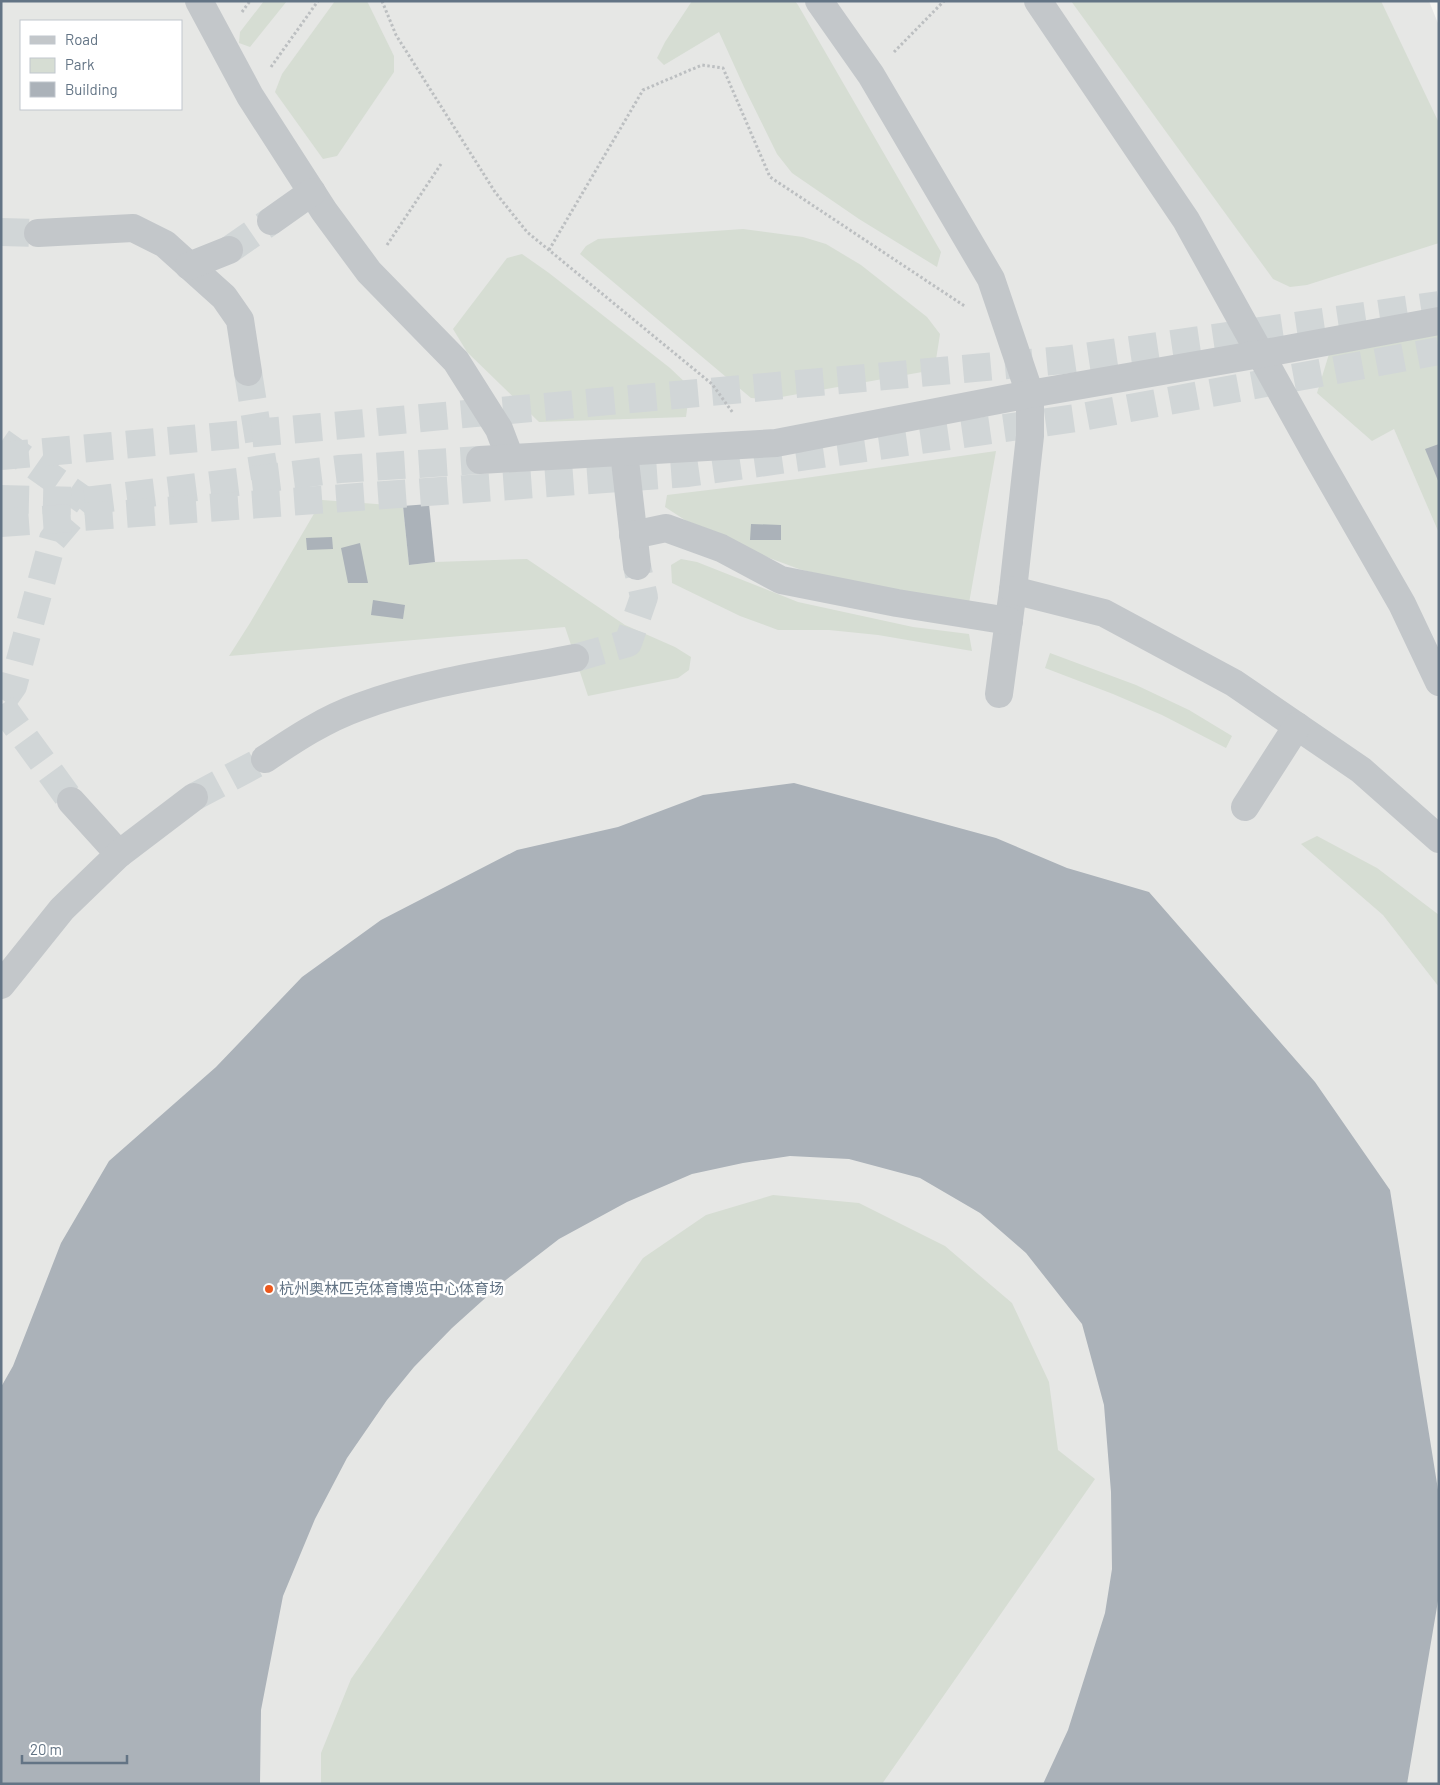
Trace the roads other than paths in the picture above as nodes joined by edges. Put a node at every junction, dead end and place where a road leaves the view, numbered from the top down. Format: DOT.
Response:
graph roads {
  1 [pos="199,1"];
  2 [pos="819,1"];
  3 [pos="1038,1"];
  4 [pos="312,192"];
  5 [pos="271,221"];
  6 [pos="38,233"];
  7 [pos="230,250"];
  8 [pos="189,266"];
  9 [pos="1439,321"];
  10 [pos="1260,354"];
  11 [pos="248,372"];
  12 [pos="1030,394"];
  13 [pos="624,452"];
  14 [pos="510,458"];
  15 [pos="480,460"];
  16 [pos="633,535"];
  17 [pos="637,566"];
  18 [pos="1013,590"];
  19 [pos="1009,622"];
  20 [pos="575,658"];
  21 [pos="1439,682"];
  22 [pos="999,694"];
  23 [pos="1297,726"];
  24 [pos="265,759"];
  25 [pos="194,797"];
  26 [pos="71,801"];
  27 [pos="1245,807"];
  28 [pos="1439,839"];
  29 [pos="119,854"];
  30 [pos="1,985"];
  1 -- 4 [label="street"];
  2 -- 12 [label="street"];
  3 -- 10 [label="street"];
  4 -- 5 [label="street"];
  4 -- 14 [label="street"];
  6 -- 8 [label="street"];
  7 -- 8 [label="street"];
  8 -- 11 [label="street"];
  9 -- 10 [label="street"];
  10 -- 12 [label="street"];
  10 -- 21 [label="street"];
  12 -- 13 [label="street"];
  12 -- 18 [label="street"];
  13 -- 14 [label="street"];
  13 -- 16 [label="street"];
  14 -- 15 [label="street"];
  16 -- 17 [label="street"];
  16 -- 19 [label="street"];
  18 -- 19 [label="street"];
  18 -- 23 [label="street"];
  19 -- 22 [label="street"];
  20 -- 24 [label="street"];
  23 -- 27 [label="street"];
  23 -- 28 [label="street"];
  25 -- 29 [label="street"];
  26 -- 29 [label="street"];
  29 -- 30 [label="street"];
}
